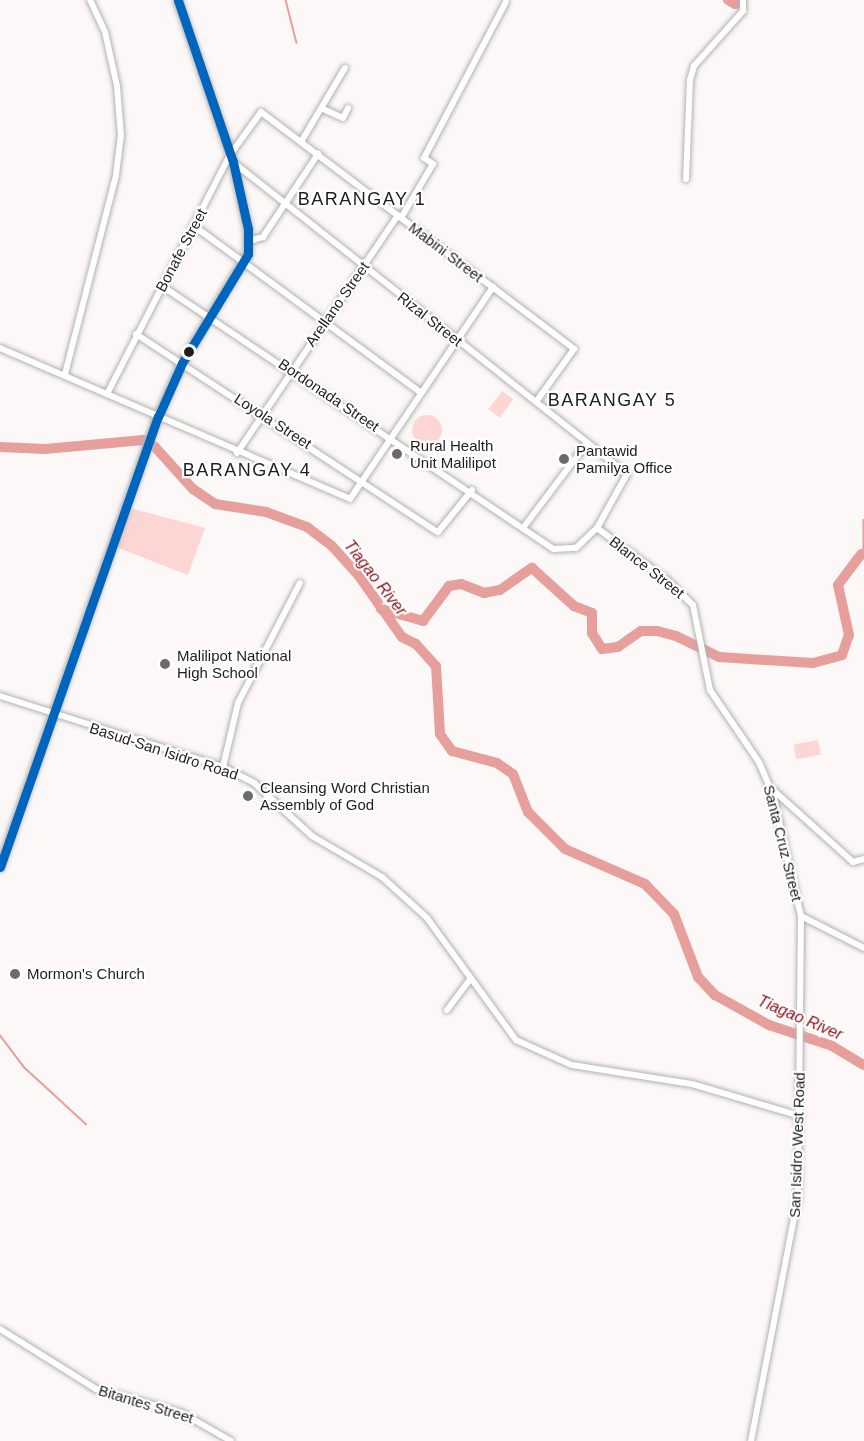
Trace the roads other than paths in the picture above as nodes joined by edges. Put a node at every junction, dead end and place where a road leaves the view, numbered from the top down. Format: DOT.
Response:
graph roads {
  1 [pos="90,0"];
  2 [pos="178,0"];
  3 [pos="742,0"];
  4 [pos="506,2"];
  5 [pos="345,68"];
  6 [pos="348,108"];
  7 [pos="323,109"];
  8 [pos="261,112"];
  9 [pos="301,141"];
  10 [pos="318,154"];
  11 [pos="232,158"];
  12 [pos="686,179"];
  13 [pos="285,204"];
  14 [pos="399,217"];
  15 [pos="194,226"];
  16 [pos="249,241"];
  17 [pos="246,262"];
  18 [pos="363,266"];
  19 [pos="162,286"];
  20 [pos="493,287"];
  21 [pos="210,317"];
  22 [pos="325,320"];
  23 [pos="136,334"];
  24 [pos="456,339"];
  25 [pos="0,348"];
  26 [pos="182,363"];
  27 [pos="291,370"];
  28 [pos="65,374"];
  29 [pos="420,392"];
  30 [pos="107,394"];
  31 [pos="536,402"];
  32 [pos="262,414"];
  33 [pos="158,417"];
  34 [pos="391,436"];
  35 [pos="587,443"];
  36 [pos="237,453"];
  37 [pos="362,480"];
  38 [pos="472,490"];
  39 [pos="524,528"];
  40 [pos="597,528"];
  41 [pos="300,583"];
  42 [pos="702,644"];
  43 [pos="0,696"];
  44 [pos="53,716"];
  45 [pos="223,767"];
  46 [pos="771,788"];
  47 [pos="864,859"];
  48 [pos="0,867"];
  49 [pos="801,916"];
  50 [pos="864,948"];
  51 [pos="471,978"];
  52 [pos="447,1010"];
  53 [pos="800,1116"];
  54 [pos="0,1329"];
  55 [pos="231,1441"];
  56 [pos="751,1441"];
  1 -- 28 [label="street"];
  2 -- 11 [label="main road"];
  3 -- 12 [label="street"];
  4 -- 14 [label="street, Arellano Street"];
  5 -- 7 [label="street"];
  6 -- 7 [label="street"];
  7 -- 9 [label="street"];
  8 -- 9 [label="street, Mabini Street"];
  8 -- 11 [label="street, Bonafe Street"];
  9 -- 10 [label="street, Mabini Street"];
  10 -- 13 [label="street"];
  10 -- 14 [label="street, Mabini Street"];
  11 -- 13 [label="street, Rizal Street"];
  11 -- 15 [label="street, Bonafe Street"];
  11 -- 16 [label="main road"];
  13 -- 16 [label="street"];
  13 -- 18 [label="street, Rizal Street"];
  14 -- 18 [label="street, Arellano Street"];
  14 -- 20 [label="street, Mabini Street"];
  15 -- 17 [label="street"];
  15 -- 19 [label="street, Bonafe Street"];
  16 -- 17 [label="main road"];
  17 -- 21 [label="main road"];
  17 -- 22 [label="street"];
  18 -- 22 [label="street, Arellano Street"];
  18 -- 24 [label="street, Rizal Street"];
  19 -- 21 [label="street, Bordonada Street"];
  19 -- 23 [label="street, Bonafe Street"];
  20 -- 24 [label="street"];
  20 -- 31 [label="street, Mabini Street"];
  21 -- 26 [label="main road"];
  21 -- 27 [label="street, Bordonada Street"];
  22 -- 27 [label="street, Arellano Street"];
  22 -- 29 [label="street"];
  23 -- 26 [label="street, Loyola Street"];
  23 -- 30 [label="street, Bonafe Street"];
  24 -- 29 [label="street"];
  24 -- 31 [label="street, Rizal Street"];
  25 -- 28 [label="street"];
  26 -- 32 [label="street, Loyola Street"];
  26 -- 33 [label="main road"];
  27 -- 32 [label="street, Arellano Street"];
  27 -- 34 [label="street, Bordonada Street"];
  28 -- 30 [label="street"];
  29 -- 34 [label="street"];
  30 -- 33 [label="street"];
  31 -- 35 [label="street, Rizal Street"];
  32 -- 36 [label="street, Arellano Street"];
  32 -- 37 [label="street, Loyola Street"];
  33 -- 36 [label="street"];
  33 -- 44 [label="main road"];
  34 -- 37 [label="street"];
  34 -- 38 [label="street, Bordonada Street"];
  35 -- 39 [label="street"];
  35 -- 40 [label="street, Rizal Street"];
  36 -- 37 [label="street"];
  37 -- 38 [label="street, Loyola Street"];
  38 -- 39 [label="street, Bordonada Street"];
  39 -- 40 [label="street, Bordonada Street"];
  40 -- 42 [label="street, Blance Street"];
  41 -- 45 [label="street"];
  42 -- 46 [label="street, Santa Cruz Street"];
  43 -- 44 [label="street, Basud-San Isidro Road"];
  44 -- 45 [label="street, Basud-San Isidro Road"];
  44 -- 48 [label="main road"];
  45 -- 51 [label="street, Basud-San Isidro Road"];
  46 -- 47 [label="street"];
  46 -- 49 [label="street, Santa Cruz Street"];
  49 -- 50 [label="street"];
  49 -- 53 [label="street, San Isidro West Road"];
  51 -- 52 [label="street"];
  51 -- 53 [label="street, Basud-San Isidro Road"];
  53 -- 56 [label="street, San Isidro West Road"];
  54 -- 55 [label="street, Bitantes Street"];
}
